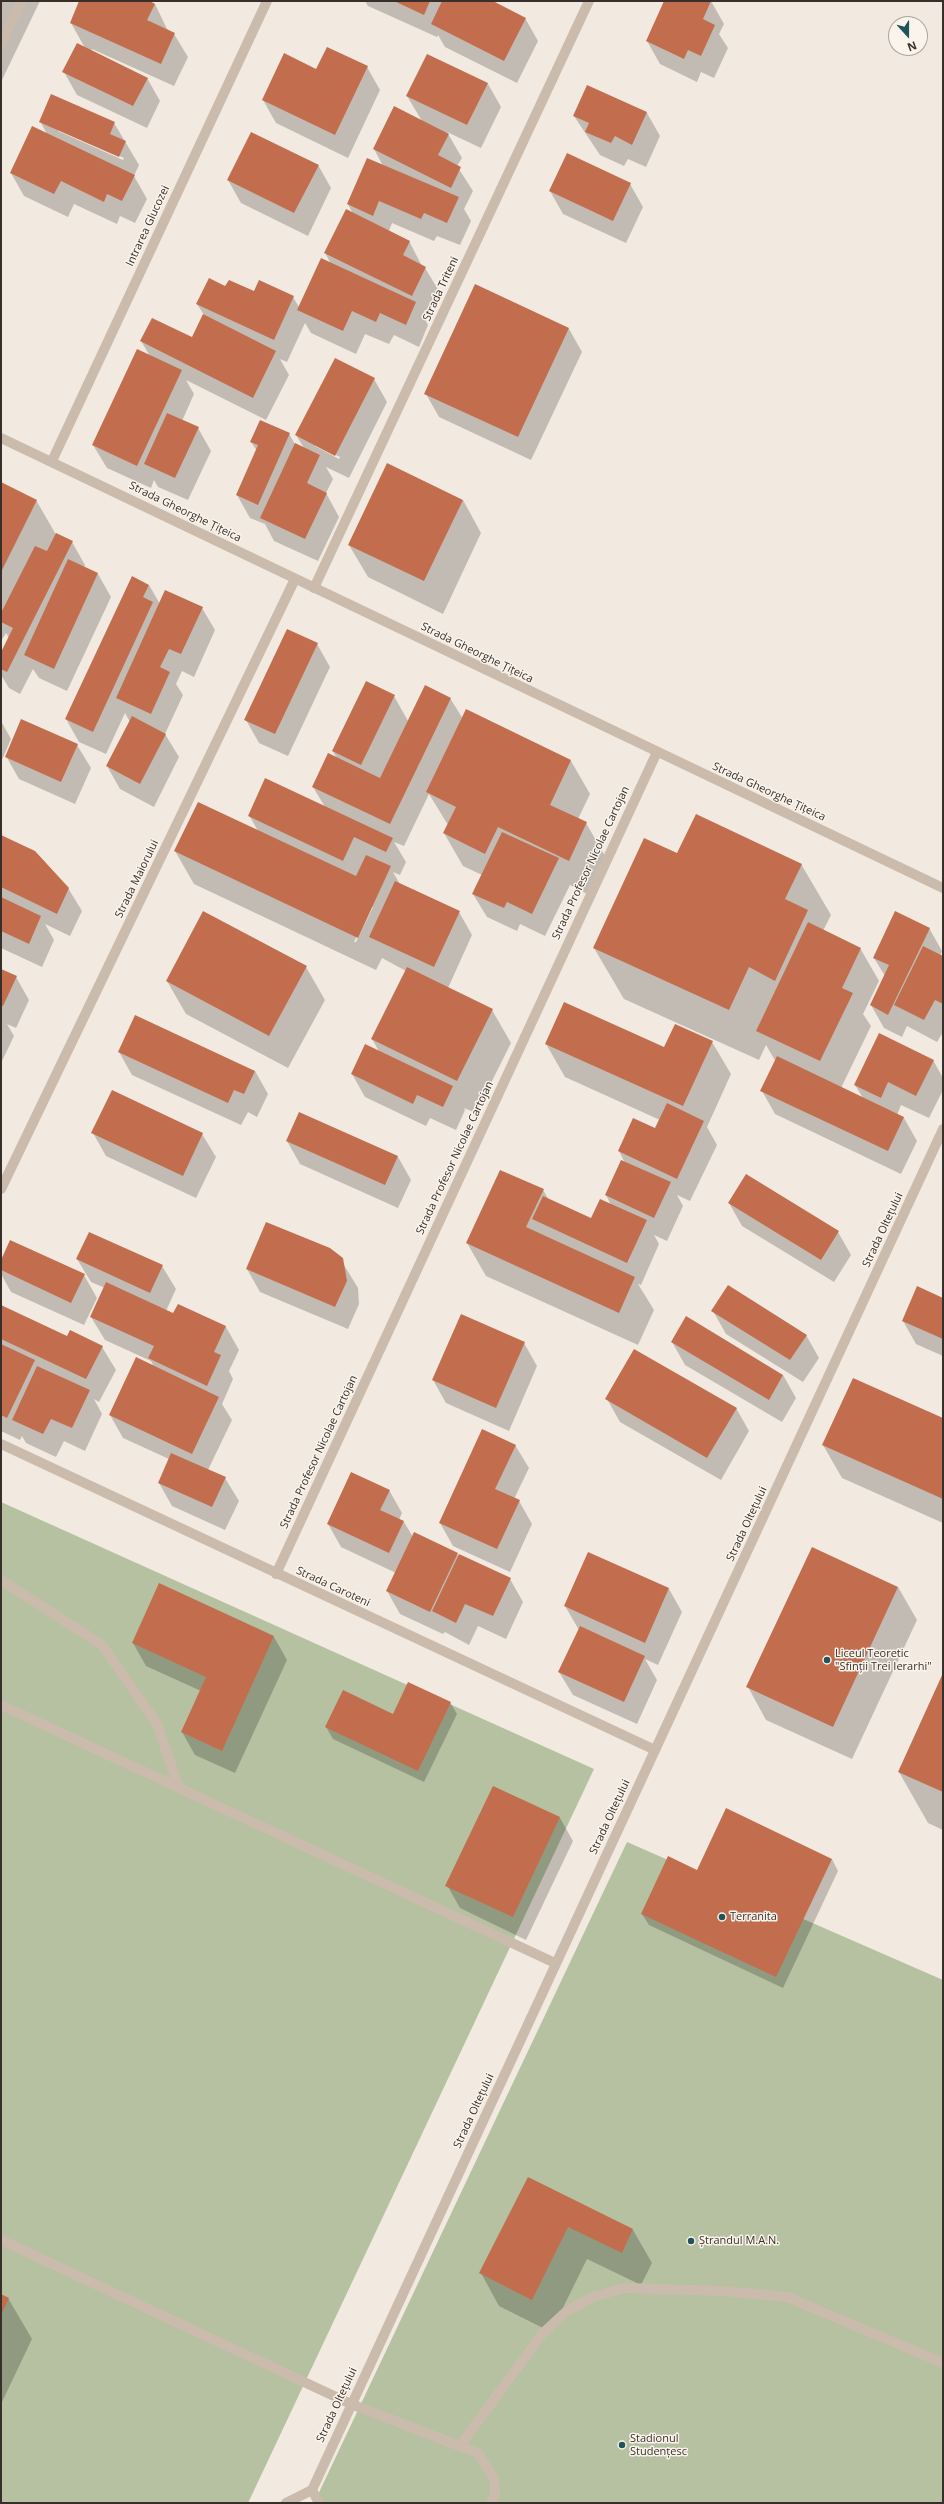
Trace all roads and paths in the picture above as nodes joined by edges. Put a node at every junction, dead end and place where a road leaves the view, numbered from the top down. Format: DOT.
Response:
graph roads {
  1 [pos="22,1"];
  2 [pos="267,1"];
  3 [pos="589,1"];
  4 [pos="1,44"];
  5 [pos="1,438"];
  6 [pos="52,461"];
  7 [pos="295,579"];
  8 [pos="314,588"];
  9 [pos="657,752"];
  10 [pos="943,888"];
  11 [pos="943,1129"];
  12 [pos="1,1190"];
  13 [pos="1,1444"];
  14 [pos="276,1574"];
  15 [pos="1,1580"];
  16 [pos="1,1705"];
  17 [pos="655,1750"];
  18 [pos="179,1788"];
  19 [pos="555,1964"];
  20 [pos="1,2240"];
  21 [pos="943,2363"];
  22 [pos="351,2404"];
  23 [pos="460,2446"];
  24 [pos="312,2490"];
  25 [pos="286,2503"];
  26 [pos="319,2503"];
  27 [pos="491,2503"];
  1 -- 4 [label="street"];
  2 -- 6 [label="street, Intrarea Glucozei"];
  3 -- 8 [label="street, Strada Triteni"];
  5 -- 6 [label="street, Strada Gheorghe Țițeica"];
  6 -- 7 [label="street, Strada Gheorghe Țițeica"];
  7 -- 8 [label="street, Strada Gheorghe Țițeica"];
  7 -- 12 [label="street, Strada Maiorului"];
  8 -- 9 [label="street, Strada Gheorghe Țițeica"];
  9 -- 10 [label="street, Strada Gheorghe Țițeica"];
  9 -- 14 [label="street, Strada Profesor Nicolae Cartojan"];
  11 -- 17 [label="street, Strada Oltețului"];
  13 -- 14 [label="street, Strada Caroteni"];
  14 -- 17 [label="street, Strada Caroteni"];
  15 -- 18 [label="street"];
  16 -- 18 [label="street"];
  17 -- 19 [label="street, Strada Oltețului"];
  18 -- 19 [label="street"];
  19 -- 22 [label="street, Strada Oltețului"];
  20 -- 22 [label="street"];
  21 -- 23 [label="street"];
  22 -- 23 [label="street"];
  22 -- 24 [label="street, Strada Oltețului"];
  23 -- 27 [label="street"];
  24 -- 25 [label="street"];
  24 -- 26 [label="street"];
}
